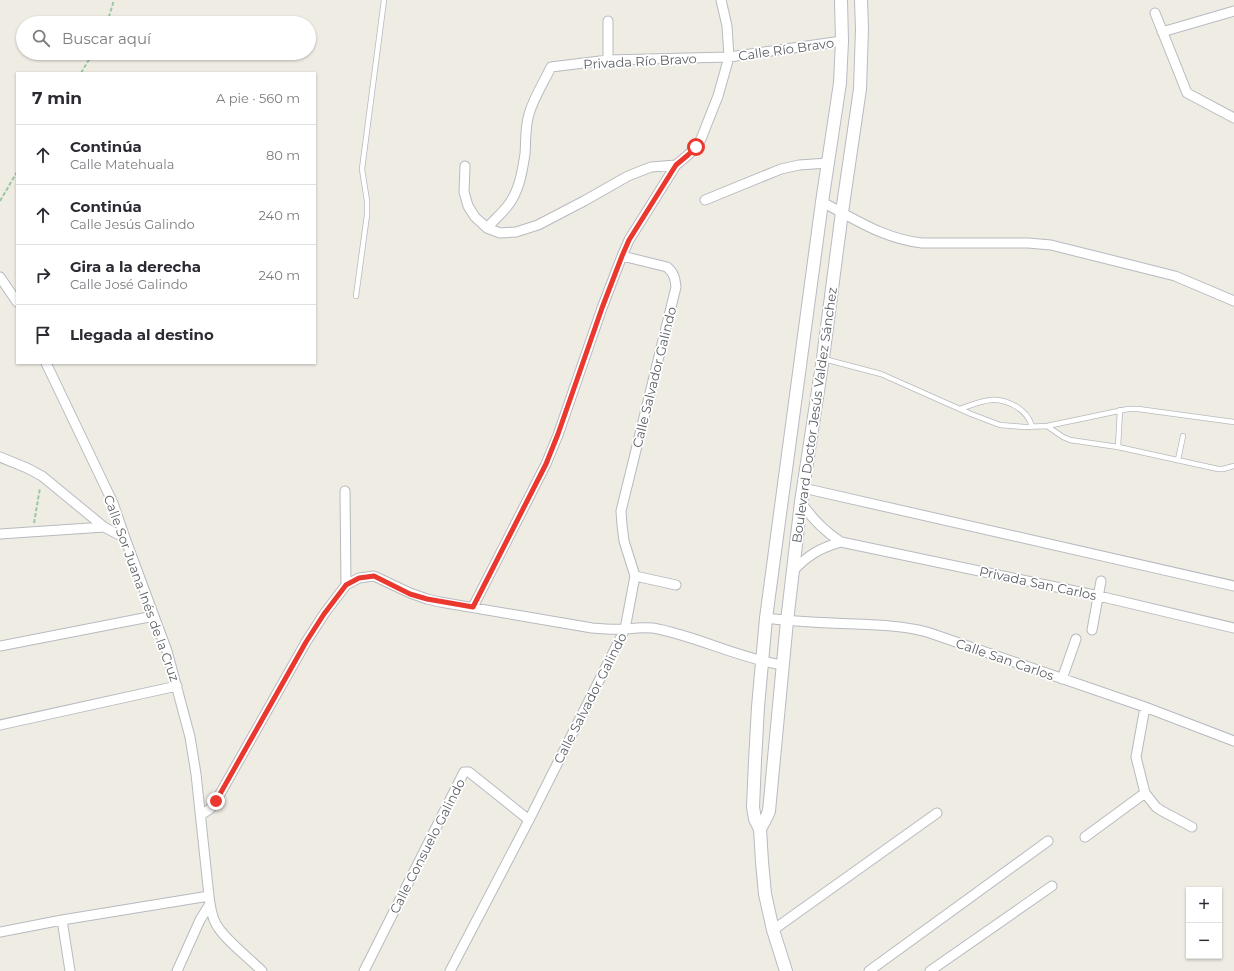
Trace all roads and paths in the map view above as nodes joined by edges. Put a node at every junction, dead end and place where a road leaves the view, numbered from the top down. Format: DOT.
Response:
graph roads {
  1 [pos="114,0"];
  2 [pos="384,0"];
  3 [pos="721,0"];
  4 [pos="841,0"];
  5 [pos="861,0"];
  6 [pos="1155,13"];
  7 [pos="1233,15"];
  8 [pos="109,16"];
  9 [pos="608,21"];
  10 [pos="1162,32"];
  11 [pos="842,41"];
  12 [pos="729,57"];
  13 [pos="89,60"];
  14 [pos="608,60"];
  15 [pos="82,72"];
  16 [pos="1234,118"];
  17 [pos="828,163"];
  18 [pos="676,165"];
  19 [pos="465,166"];
  20 [pos="16,174"];
  21 [pos="705,200"];
  22 [pos="0,201"];
  23 [pos="822,202"];
  24 [pos="842,212"];
  25 [pos="487,228"];
  26 [pos="622,256"];
  27 [pos="0,277"];
  28 [pos="356,296"];
  29 [pos="16,301"];
  30 [pos="1234,301"];
  31 [pos="823,358"];
  32 [pos="46,364"];
  33 [pos="960,409"];
  34 [pos="1120,410"];
  35 [pos="1234,422"];
  36 [pos="1032,426"];
  37 [pos="1046,426"];
  38 [pos="1183,436"];
  39 [pos="1118,447"];
  40 [pos="0,457"];
  41 [pos="1178,460"];
  42 [pos="1234,466"];
  43 [pos="42,476"];
  44 [pos="803,488"];
  45 [pos="345,491"];
  46 [pos="801,502"];
  47 [pos="104,527"];
  48 [pos="33,532"];
  49 [pos="0,534"];
  50 [pos="125,538"];
  51 [pos="841,542"];
  52 [pos="793,571"];
  53 [pos="635,576"];
  54 [pos="1101,581"];
  55 [pos="346,585"];
  56 [pos="676,585"];
  57 [pos="1234,586"];
  58 [pos="1099,596"];
  59 [pos="473,607"];
  60 [pos="154,616"];
  61 [pos="766,618"];
  62 [pos="787,621"];
  63 [pos="1234,628"];
  64 [pos="625,629"];
  65 [pos="1092,630"];
  66 [pos="1076,639"];
  67 [pos="0,646"];
  68 [pos="762,662"];
  69 [pos="782,665"];
  70 [pos="1062,679"];
  71 [pos="177,686"];
  72 [pos="1144,707"];
  73 [pos="0,725"];
  74 [pos="1234,741"];
  75 [pos="1145,793"];
  76 [pos="937,813"];
  77 [pos="201,815"];
  78 [pos="529,820"];
  79 [pos="1192,827"];
  80 [pos="760,829"];
  81 [pos="1085,837"];
  82 [pos="1048,841"];
  83 [pos="1052,886"];
  84 [pos="210,900"];
  85 [pos="62,920"];
  86 [pos="773,930"];
  87 [pos="0,932"];
  88 [pos="70,971"];
  89 [pos="177,971"];
  90 [pos="262,971"];
  91 [pos="364,971"];
  92 [pos="450,971"];
  93 [pos="786,971"];
  94 [pos="869,971"];
  95 [pos="930,971"];
  1 -- 8 [label="path"];
  2 -- 28 [label="lane"];
  3 -- 12 [label="street"];
  4 -- 11 [label="main road, Boulevard Doctor Jesús Valdez Sánchez"];
  5 -- 24 [label="main road, Boulevard Doctor Jesús Valdez Sánchez"];
  6 -- 10 [label="street"];
  7 -- 10 [label="street"];
  9 -- 14 [label="street"];
  10 -- 16 [label="street"];
  11 -- 12 [label="street, Calle Río Bravo"];
  11 -- 17 [label="main road, Boulevard Doctor Jesús Valdez Sánchez"];
  12 -- 14 [label="street, Privada Río Bravo"];
  12 -- 18 [label="street"];
  13 -- 15 [label="path"];
  14 -- 25 [label="street, Privada Río Bravo"];
  17 -- 21 [label="street"];
  17 -- 23 [label="main road, Boulevard Doctor Jesús Valdez Sánchez"];
  18 -- 25 [label="street"];
  18 -- 26 [label="street"];
  19 -- 25 [label="street"];
  20 -- 22 [label="path"];
  23 -- 24 [label="street"];
  23 -- 61 [label="main road, Boulevard Doctor Jesús Valdez Sánchez"];
  24 -- 30 [label="street"];
  24 -- 31 [label="main road, Boulevard Doctor Jesús Valdez Sánchez"];
  26 -- 53 [label="street, Calle Salvador Galindo"];
  26 -- 59 [label="street"];
  27 -- 29 [label="street"];
  31 -- 33 [label="lane"];
  31 -- 44 [label="main road, Boulevard Doctor Jesús Valdez Sánchez"];
  32 -- 50 [label="street, Calle Sor Juana Inés de la Cruz"];
  33 -- 36 [label="lane"];
  33 -- 36 [label="lane"];
  34 -- 35 [label="lane"];
  34 -- 37 [label="lane"];
  34 -- 39 [label="lane"];
  36 -- 37 [label="lane"];
  37 -- 39 [label="lane"];
  38 -- 41 [label="lane"];
  39 -- 41 [label="lane"];
  40 -- 43 [label="street"];
  41 -- 42 [label="lane"];
  43 -- 47 [label="street"];
  43 -- 48 [label="path"];
  44 -- 46 [label="main road, Boulevard Doctor Jesús Valdez Sánchez"];
  44 -- 57 [label="street"];
  45 -- 55 [label="street"];
  46 -- 51 [label="street, Privada San Carlos"];
  46 -- 52 [label="main road, Boulevard Doctor Jesús Valdez Sánchez"];
  47 -- 48 [label="street"];
  47 -- 50 [label="street"];
  48 -- 49 [label="street"];
  50 -- 60 [label="street, Calle Sor Juana Inés de la Cruz"];
  51 -- 52 [label="street"];
  51 -- 58 [label="street, Privada San Carlos"];
  52 -- 62 [label="main road, Boulevard Doctor Jesús Valdez Sánchez"];
  53 -- 56 [label="street"];
  53 -- 64 [label="street, Calle Salvador Galindo"];
  54 -- 58 [label="street"];
  55 -- 59 [label="street"];
  55 -- 77 [label="street"];
  58 -- 63 [label="street, Privada San Carlos"];
  58 -- 65 [label="street"];
  59 -- 64 [label="street"];
  60 -- 67 [label="street"];
  60 -- 71 [label="street, Calle Sor Juana Inés de la Cruz"];
  61 -- 62 [label="street, Calle San Carlos"];
  61 -- 68 [label="main road, Boulevard Doctor Jesús Valdez Sánchez"];
  62 -- 69 [label="main road, Boulevard Doctor Jesús Valdez Sánchez"];
  62 -- 70 [label="street, Calle San Carlos"];
  64 -- 68 [label="street"];
  64 -- 78 [label="street, Calle Salvador Galindo"];
  66 -- 70 [label="street"];
  68 -- 69 [label="street"];
  68 -- 80 [label="main road, Boulevard Doctor Jesús Valdez Sánchez"];
  69 -- 80 [label="main road, Boulevard Doctor Jesús Valdez Sánchez"];
  70 -- 72 [label="street, Calle San Carlos"];
  71 -- 73 [label="street"];
  71 -- 77 [label="street, Calle Sor Juana Inés de la Cruz"];
  72 -- 74 [label="street, Calle San Carlos"];
  72 -- 75 [label="street"];
  75 -- 79 [label="street"];
  75 -- 81 [label="street"];
  76 -- 86 [label="street"];
  77 -- 84 [label="street, Calle Sor Juana Inés de la Cruz"];
  78 -- 91 [label="street, Calle Consuelo Galindo"];
  78 -- 92 [label="street, Calle Salvador Galindo"];
  80 -- 86 [label="main road, Boulevard Doctor Jesús Valdez Sánchez"];
  82 -- 94 [label="street"];
  83 -- 95 [label="street"];
  84 -- 85 [label="street"];
  84 -- 89 [label="street"];
  84 -- 90 [label="street, Calle Sor Juana Inés de la Cruz"];
  85 -- 87 [label="street"];
  85 -- 88 [label="street"];
  86 -- 93 [label="main road, Boulevard Doctor Jesús Valdez Sánchez"];
}
